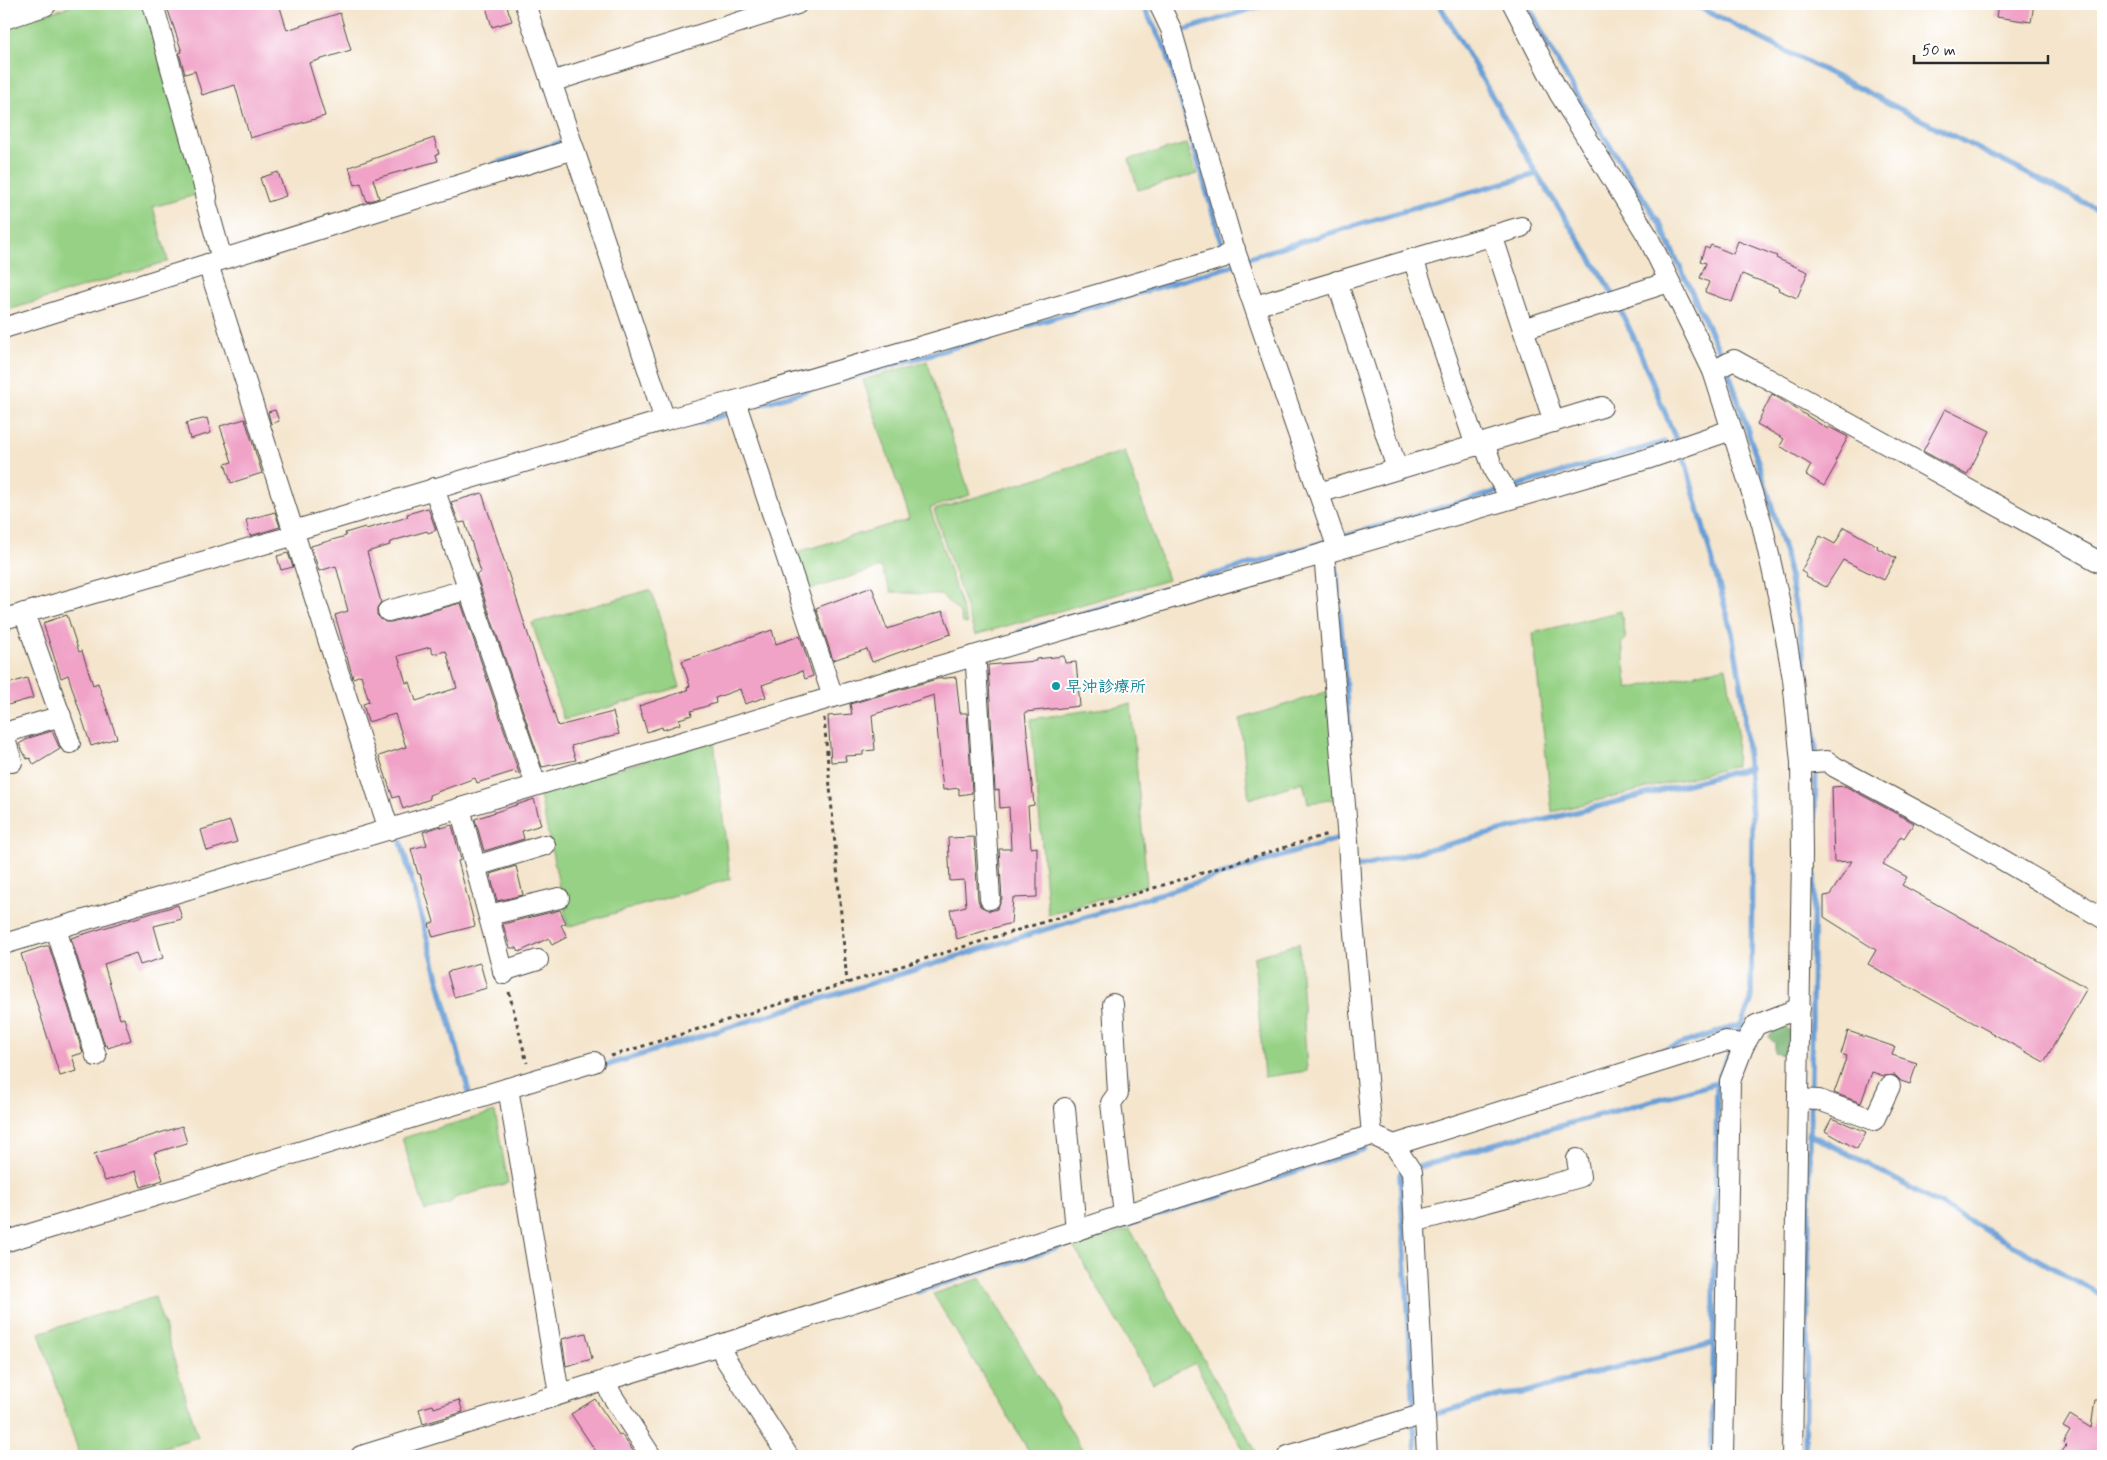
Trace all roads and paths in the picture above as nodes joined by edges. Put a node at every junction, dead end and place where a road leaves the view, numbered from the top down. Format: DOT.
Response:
graph roads {
  1 [pos="44,4"];
  2 [pos="153,4"];
  3 [pos="525,4"];
  4 [pos="797,4"];
  5 [pos="1159,4"];
  6 [pos="1513,4"];
  7 [pos="4,17"];
  8 [pos="551,82"];
  9 [pos="574,149"];
  10 [pos="1521,227"];
  11 [pos="1492,235"];
  12 [pos="216,256"];
  13 [pos="1234,256"];
  14 [pos="1413,259"];
  15 [pos="1337,281"];
  16 [pos="1669,282"];
  17 [pos="1255,306"];
  18 [pos="4,328"];
  19 [pos="1523,329"];
  20 [pos="1721,367"];
  21 [pos="738,408"];
  22 [pos="1602,408"];
  23 [pos="665,420"];
  24 [pos="1554,422"];
  25 [pos="1731,430"];
  26 [pos="1480,444"];
  27 [pos="1397,469"];
  28 [pos="1319,493"];
  29 [pos="436,494"];
  30 [pos="1511,498"];
  31 [pos="298,535"];
  32 [pos="1333,545"];
  33 [pos="2103,564"];
  34 [pos="469,589"];
  35 [pos="388,611"];
  36 [pos="4,619"];
  37 [pos="26,619"];
  38 [pos="973,656"];
  39 [pos="829,693"];
  40 [pos="61,716"];
  41 [pos="4,735"];
  42 [pos="70,743"];
  43 [pos="12,762"];
  44 [pos="1811,762"];
  45 [pos="534,780"];
  46 [pos="460,808"];
  47 [pos="387,823"];
  48 [pos="1347,832"];
  49 [pos="545,845"];
  50 [pos="476,866"];
  51 [pos="559,898"];
  52 [pos="990,899"];
  53 [pos="488,915"];
  54 [pos="2103,918"];
  55 [pos="56,929"];
  56 [pos="4,944"];
  57 [pos="538,960"];
  58 [pos="504,973"];
  59 [pos="847,983"];
  60 [pos="1113,1004"];
  61 [pos="1800,1008"];
  62 [pos="1737,1043"];
  63 [pos="96,1056"];
  64 [pos="594,1062"];
  65 [pos="532,1081"];
  66 [pos="1890,1086"];
  67 [pos="509,1094"];
  68 [pos="1798,1099"];
  69 [pos="1065,1108"];
  70 [pos="1372,1135"];
  71 [pos="1394,1145"];
  72 [pos="1577,1159"];
  73 [pos="1124,1215"];
  74 [pos="1414,1222"];
  75 [pos="1076,1231"];
  76 [pos="4,1242"];
  77 [pos="722,1350"];
  78 [pos="608,1386"];
  79 [pos="559,1394"];
  80 [pos="1424,1414"];
  81 [pos="361,1456"];
  82 [pos="650,1456"];
  83 [pos="788,1456"];
  84 [pos="1288,1456"];
  85 [pos="1427,1456"];
  86 [pos="1723,1456"];
  87 [pos="1792,1456"];
  1 -- 7 [label="street"];
  2 -- 12 [label="street"];
  3 -- 8 [label="street"];
  4 -- 8 [label="street"];
  5 -- 13 [label="street"];
  6 -- 16 [label="street"];
  8 -- 9 [label="street"];
  9 -- 12 [label="street"];
  9 -- 23 [label="street"];
  10 -- 11 [label="street"];
  11 -- 14 [label="street"];
  11 -- 19 [label="street"];
  12 -- 18 [label="street"];
  12 -- 31 [label="street"];
  13 -- 17 [label="street"];
  13 -- 21 [label="street"];
  14 -- 15 [label="street"];
  14 -- 26 [label="street"];
  15 -- 17 [label="street"];
  15 -- 27 [label="street"];
  16 -- 19 [label="street"];
  16 -- 20 [label="street"];
  17 -- 28 [label="street"];
  19 -- 24 [label="street"];
  20 -- 25 [label="street"];
  20 -- 33 [label="street"];
  21 -- 23 [label="street"];
  21 -- 39 [label="street"];
  22 -- 24 [label="street"];
  23 -- 29 [label="street"];
  24 -- 26 [label="street"];
  25 -- 30 [label="street"];
  25 -- 44 [label="street"];
  26 -- 27 [label="street"];
  26 -- 30 [label="street"];
  27 -- 28 [label="street"];
  28 -- 32 [label="street"];
  29 -- 31 [label="street"];
  29 -- 34 [label="street"];
  30 -- 32 [label="street"];
  31 -- 37 [label="street"];
  31 -- 47 [label="street"];
  32 -- 38 [label="street"];
  32 -- 48 [label="street"];
  34 -- 35 [label="street"];
  34 -- 45 [label="street"];
  36 -- 37 [label="street"];
  37 -- 40 [label="street"];
  38 -- 39 [label="street"];
  38 -- 52 [label="street"];
  39 -- 45 [label="street"];
  39 -- 59 [label="path"];
  40 -- 41 [label="street"];
  40 -- 42 [label="street"];
  41 -- 43 [label="street"];
  44 -- 54 [label="street"];
  44 -- 61 [label="street"];
  45 -- 46 [label="street"];
  46 -- 47 [label="street"];
  46 -- 50 [label="street"];
  47 -- 55 [label="street"];
  48 -- 59 [label="path"];
  48 -- 70 [label="street"];
  49 -- 50 [label="street"];
  50 -- 53 [label="street"];
  51 -- 53 [label="street"];
  53 -- 58 [label="street"];
  55 -- 56 [label="street"];
  55 -- 63 [label="street"];
  57 -- 58 [label="street"];
  58 -- 65 [label="path"];
  59 -- 64 [label="path"];
  60 -- 73 [label="street"];
  61 -- 62 [label="street"];
  61 -- 68 [label="street"];
  62 -- 71 [label="street"];
  62 -- 86 [label="street"];
  64 -- 65 [label="street"];
  65 -- 67 [label="street"];
  66 -- 68 [label="street"];
  67 -- 76 [label="street"];
  67 -- 79 [label="street"];
  68 -- 87 [label="street"];
  69 -- 75 [label="street"];
  70 -- 71 [label="street"];
  70 -- 73 [label="street"];
  71 -- 74 [label="street"];
  72 -- 74 [label="street"];
  73 -- 75 [label="street"];
  74 -- 80 [label="street"];
  75 -- 77 [label="street"];
  77 -- 78 [label="street"];
  77 -- 83 [label="street"];
  78 -- 79 [label="street"];
  78 -- 82 [label="street"];
  79 -- 81 [label="street"];
  80 -- 84 [label="street"];
  80 -- 85 [label="street"];
}
